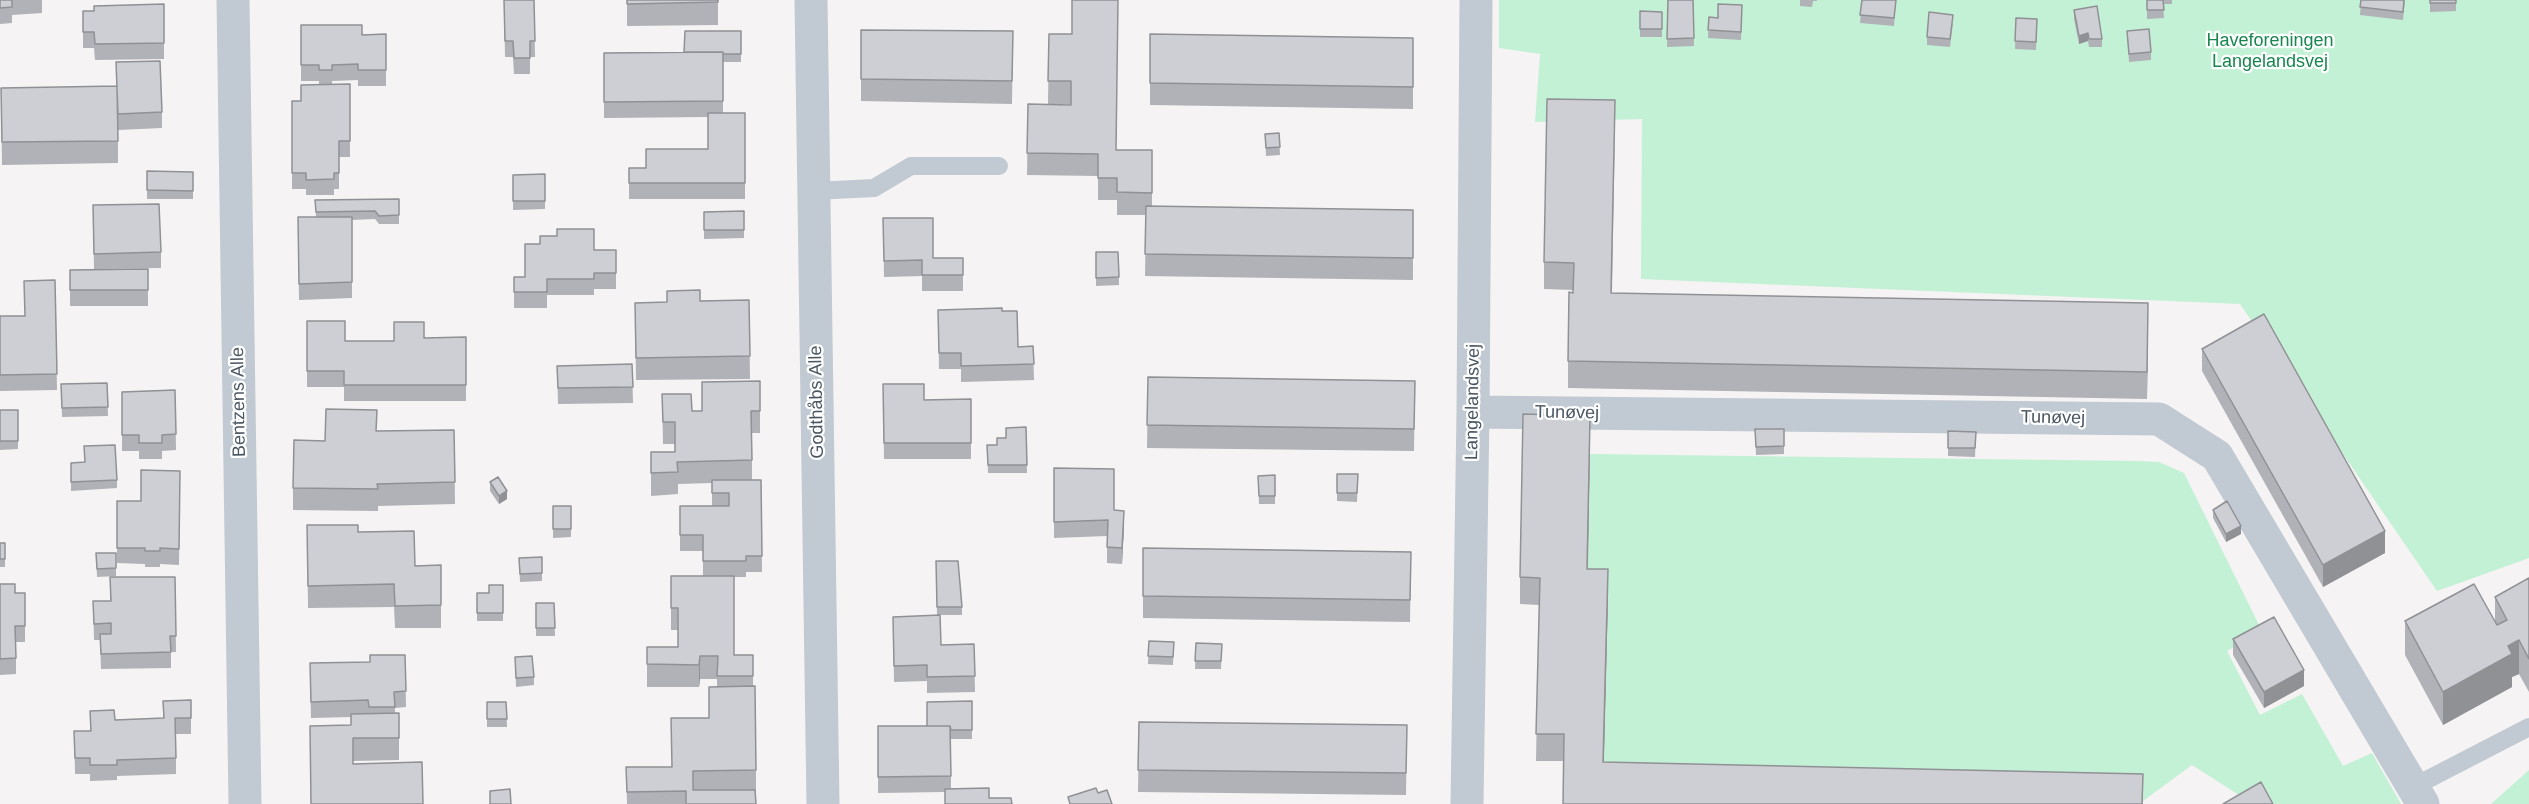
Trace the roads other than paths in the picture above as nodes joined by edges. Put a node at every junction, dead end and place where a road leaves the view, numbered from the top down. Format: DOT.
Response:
graph roads {
  1 [pos="233,0"];
  2 [pos="811,0"];
  3 [pos="1476,0"];
  4 [pos="999,166"];
  5 [pos="814,191"];
  6 [pos="1473,412"];
  7 [pos="2529,728"];
  8 [pos="2418,796"];
  9 [pos="245,804"];
  10 [pos="823,804"];
  11 [pos="1467,804"];
  1 -- 9 [label="street, Bentzens Alle"];
  2 -- 5 [label="street, Godthåbs Alle"];
  3 -- 6 [label="street, Langelandsvej"];
  4 -- 5 [label="lane"];
  5 -- 10 [label="street, Godthåbs Alle"];
  6 -- 8 [label="street, Tunøvej"];
  6 -- 11 [label="street, Langelandsvej"];
  7 -- 8 [label="lane"];
}
